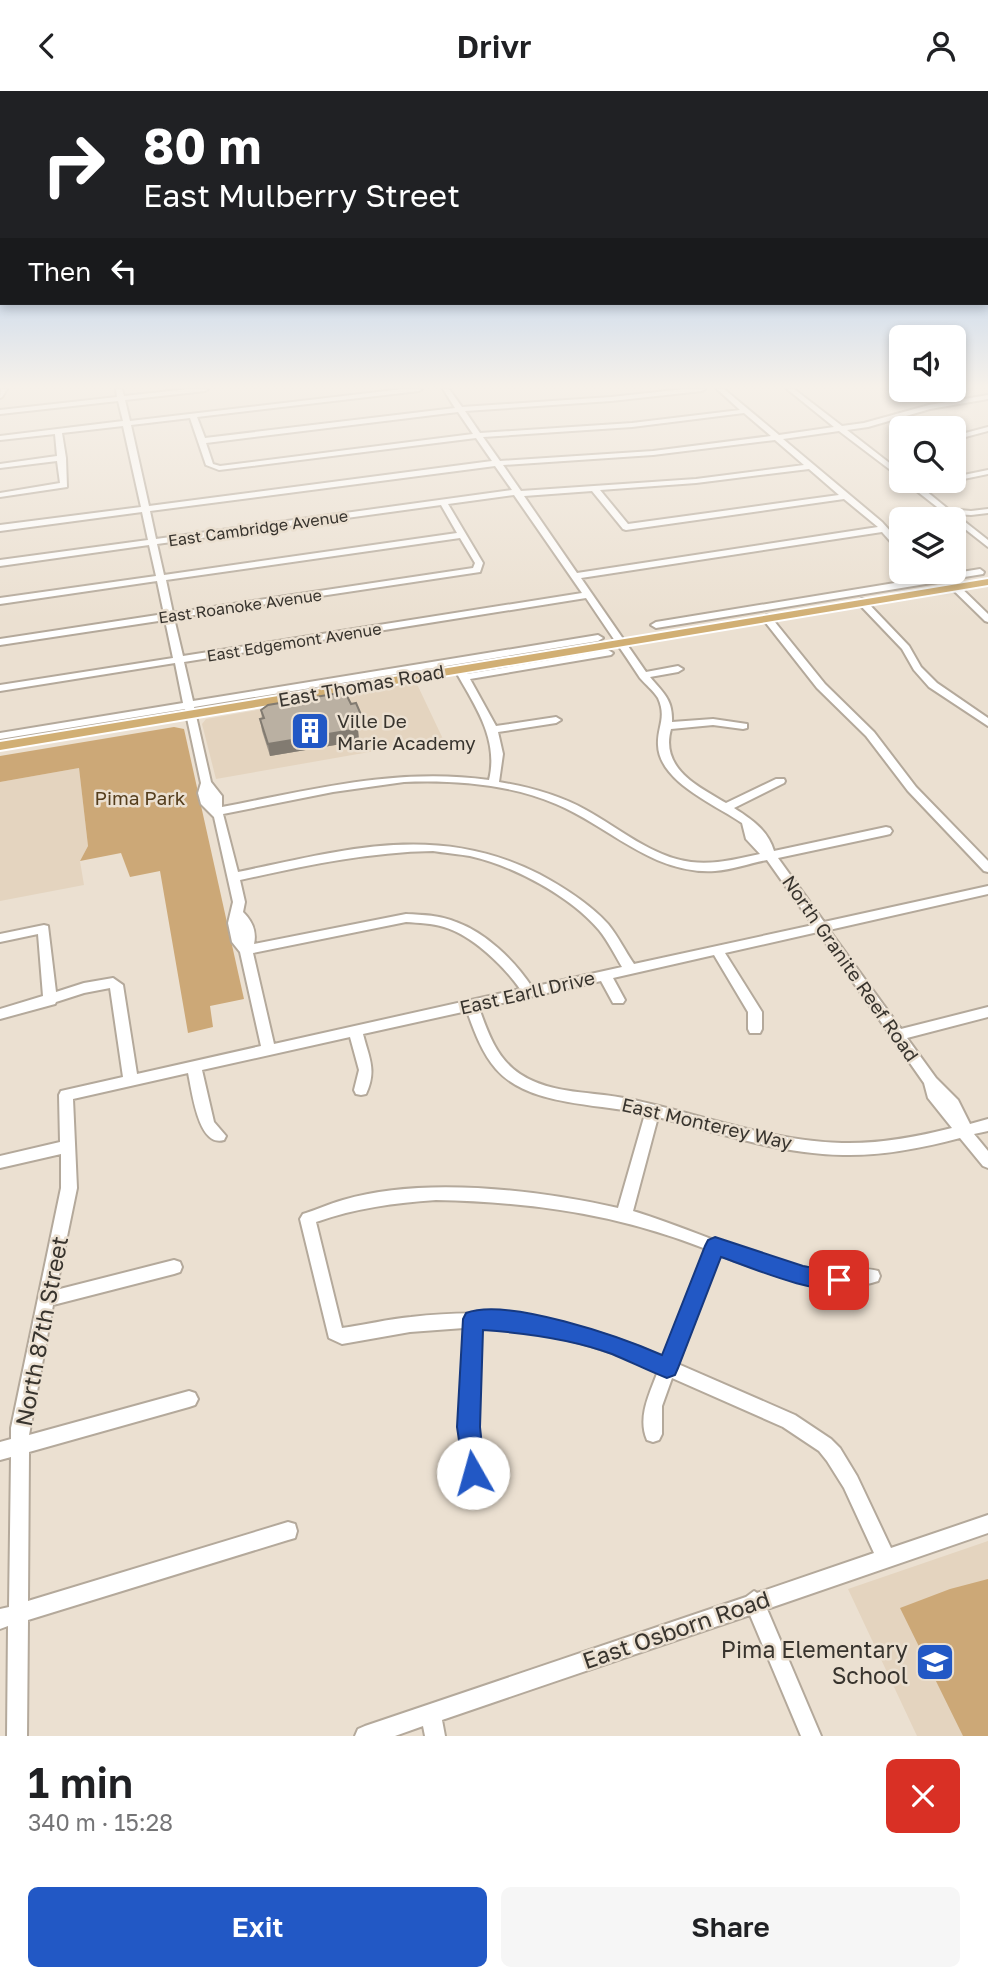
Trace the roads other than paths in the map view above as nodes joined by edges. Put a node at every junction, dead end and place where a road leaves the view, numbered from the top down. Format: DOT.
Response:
graph roads {
  1 [pos="63,466"];
  2 [pos="136,466"];
  3 [pos="476,466"];
  4 [pos="499,466"];
  5 [pos="811,466"];
  6 [pos="988,472"];
  7 [pos="966,477"];
  8 [pos="594,488"];
  9 [pos="517,493"];
  10 [pos="923,493"];
  11 [pos="0,495"];
  12 [pos="846,496"];
  13 [pos="443,502"];
  14 [pos="942,507"];
  15 [pos="146,509"];
  16 [pos="988,511"];
  17 [pos="966,512"];
  18 [pos="971,513"];
  19 [pos="966,520"];
  20 [pos="966,526"];
  21 [pos="0,528"];
  22 [pos="884,529"];
  23 [pos="889,532"];
  24 [pos="463,535"];
  25 [pos="889,535"];
  26 [pos="154,542"];
  27 [pos="988,544"];
  28 [pos="0,563"];
  29 [pos="480,569"];
  30 [pos="981,572"];
  31 [pos="966,573"];
  32 [pos="575,576"];
  33 [pos="162,578"];
  34 [pos="988,582"];
  35 [pos="894,584"];
  36 [pos="950,584"];
  37 [pos="954,587"];
  38 [pos="845,594"];
  39 [pos="588,595"];
  40 [pos="0,601"];
  41 [pos="858,603"];
  42 [pos="713,615"];
  43 [pos="170,617"];
  44 [pos="767,618"];
  45 [pos="988,619"];
  46 [pos="656,625"];
  47 [pos="721,625"];
  48 [pos="598,638"];
  49 [pos="0,642"];
  50 [pos="620,642"];
  51 [pos="608,653"];
  52 [pos="180,659"];
  53 [pos="678,669"];
  54 [pos="462,673"];
  55 [pos="646,679"];
  56 [pos="945,682"];
  57 [pos="933,685"];
  58 [pos="0,688"];
  59 [pos="190,710"];
  60 [pos="556,720"];
  61 [pos="988,723"];
  62 [pos="667,726"];
  63 [pos="743,726"];
  64 [pos="493,730"];
  65 [pos="0,736"];
  66 [pos="0,746"];
  67 [pos="780,781"];
  68 [pos="206,783"];
  69 [pos="493,785"];
  70 [pos="726,807"];
  71 [pos="214,812"];
  72 [pos="886,831"];
  73 [pos="771,855"];
  74 [pos="988,868"];
  75 [pos="233,877"];
  76 [pos="988,890"];
  77 [pos="821,927"];
  78 [pos="0,937"];
  79 [pos="246,950"];
  80 [pos="718,950"];
  81 [pos="630,969"];
  82 [pos="605,975"];
  83 [pos="529,992"];
  84 [pos="618,1000"];
  85 [pos="50,1001"];
  86 [pos="471,1005"];
  87 [pos="988,1012"];
  88 [pos="0,1014"];
  89 [pos="755,1029"];
  90 [pos="355,1031"];
  91 [pos="899,1035"];
  92 [pos="269,1050"];
  93 [pos="194,1067"];
  94 [pos="131,1081"];
  95 [pos="361,1090"];
  96 [pos="66,1095"];
  97 [pos="653,1110"];
  98 [pos="988,1125"];
  99 [pos="966,1131"];
  100 [pos="219,1136"];
  101 [pos="69,1146"];
  102 [pos="0,1162"];
  103 [pos="988,1163"];
  104 [pos="624,1215"];
  105 [pos="715,1246"];
  106 [pos="174,1267"];
  107 [pos="872,1276"];
  108 [pos="47,1300"];
  109 [pos="473,1319"];
  110 [pos="667,1368"];
  111 [pos="189,1399"];
  112 [pos="653,1434"];
  113 [pos="19,1446"];
  114 [pos="0,1451"];
  115 [pos="476,1489"];
  116 [pos="988,1524"];
  117 [pos="288,1531"];
  118 [pos="886,1557"];
  119 [pos="754,1601"];
  120 [pos="8,1617"];
  121 [pos="431,1715"];
  122 [pos="17,1736"];
  123 [pos="365,1736"];
  124 [pos="435,1736"];
  125 [pos="811,1736"];
  1 -- 11 [label="street"];
  2 -- 15 [label="street"];
  3 -- 15 [label="street"];
  4 -- 9 [label="street, North Granite Reef Road"];
  5 -- 8 [label="street, East Cambridge Avenue"];
  5 -- 12 [label="street"];
  6 -- 7 [label="street"];
  8 -- 9 [label="street, East Cambridge Avenue"];
  8 -- 12 [label="street"];
  9 -- 13 [label="street, East Cambridge Avenue"];
  9 -- 32 [label="street, North Granite Reef Road"];
  10 -- 14 [label="street"];
  12 -- 22 [label="street"];
  13 -- 24 [label="street"];
  13 -- 26 [label="street, East Cambridge Avenue"];
  15 -- 21 [label="street"];
  15 -- 26 [label="street"];
  16 -- 18 [label="street"];
  17 -- 18 [label="street"];
  18 -- 19 [label="street"];
  20 -- 27 [label="street"];
  22 -- 23 [label="street"];
  22 -- 25 [label="street"];
  22 -- 32 [label="street"];
  24 -- 29 [label="street"];
  24 -- 33 [label="street"];
  26 -- 28 [label="street, East Cambridge Avenue"];
  26 -- 33 [label="street"];
  29 -- 43 [label="street, East Roanoke Avenue"];
  30 -- 31 [label="street"];
  32 -- 39 [label="street, North Granite Reef Road"];
  33 -- 40 [label="street"];
  33 -- 43 [label="street"];
  34 -- 37 [label="main road, East Thomas Road"];
  35 -- 38 [label="street"];
  36 -- 37 [label="street"];
  37 -- 41 [label="main road, East Thomas Road"];
  37 -- 45 [label="street"];
  38 -- 41 [label="street"];
  38 -- 42 [label="street"];
  39 -- 50 [label="street, North Granite Reef Road"];
  39 -- 52 [label="street, East Edgemont Avenue"];
  41 -- 44 [label="main road, East Thomas Road"];
  41 -- 57 [label="street"];
  42 -- 46 [label="street"];
  42 -- 47 [label="street"];
  43 -- 49 [label="street, East Roanoke Avenue"];
  43 -- 52 [label="street"];
  44 -- 47 [label="main road, East Thomas Road"];
  44 -- 74 [label="street"];
  47 -- 50 [label="main road, East Thomas Road"];
  48 -- 59 [label="street, East Thomas Road"];
  50 -- 54 [label="main road, East Thomas Road"];
  50 -- 55 [label="street, North Granite Reef Road"];
  51 -- 54 [label="street, East Thomas Road"];
  52 -- 58 [label="street, East Edgemont Avenue"];
  52 -- 59 [label="street"];
  53 -- 55 [label="street"];
  54 -- 59 [label="main road, East Thomas Road"];
  54 -- 64 [label="street"];
  55 -- 62 [label="street, North Granite Reef Road"];
  56 -- 57 [label="street"];
  57 -- 61 [label="street"];
  59 -- 65 [label="street, East Thomas Road"];
  59 -- 66 [label="main road, East Thomas Road"];
  59 -- 68 [label="street"];
  60 -- 64 [label="street"];
  62 -- 63 [label="street"];
  62 -- 70 [label="street, North Granite Reef Road"];
  64 -- 69 [label="street"];
  67 -- 70 [label="street"];
  68 -- 71 [label="street"];
  69 -- 71 [label="street"];
  69 -- 73 [label="street"];
  70 -- 73 [label="street, North Granite Reef Road"];
  71 -- 75 [label="street"];
  72 -- 73 [label="street"];
  73 -- 77 [label="street, North Granite Reef Road"];
  75 -- 79 [label="street"];
  75 -- 81 [label="street"];
  76 -- 77 [label="street, East Earll Drive"];
  77 -- 80 [label="street, East Earll Drive"];
  77 -- 91 [label="street, North Granite Reef Road"];
  78 -- 85 [label="street"];
  79 -- 83 [label="street"];
  79 -- 92 [label="street"];
  80 -- 81 [label="street, East Earll Drive"];
  80 -- 89 [label="street"];
  81 -- 82 [label="street, East Earll Drive"];
  82 -- 83 [label="street, East Earll Drive"];
  82 -- 84 [label="street"];
  83 -- 86 [label="street, East Earll Drive"];
  85 -- 88 [label="street"];
  85 -- 94 [label="street"];
  86 -- 90 [label="street, East Earll Drive"];
  86 -- 97 [label="street, East Monterey Way"];
  87 -- 91 [label="street"];
  90 -- 92 [label="street, East Earll Drive"];
  90 -- 95 [label="street"];
  91 -- 99 [label="street, North Granite Reef Road"];
  92 -- 93 [label="street, East Earll Drive"];
  93 -- 94 [label="street, East Earll Drive"];
  93 -- 100 [label="street"];
  94 -- 96 [label="street, East Earll Drive"];
  96 -- 101 [label="street, North 87th Street"];
  97 -- 99 [label="street, East Monterey Way"];
  97 -- 104 [label="street"];
  98 -- 99 [label="street, East Monterey Way"];
  99 -- 103 [label="street, North Granite Reef Road"];
  101 -- 102 [label="street"];
  101 -- 108 [label="street, North 87th Street"];
  104 -- 105 [label="street"];
  104 -- 109 [label="street"];
  105 -- 107 [label="street"];
  105 -- 110 [label="street"];
  106 -- 108 [label="street"];
  108 -- 113 [label="street, North 87th Street"];
  109 -- 110 [label="street"];
  109 -- 115 [label="street"];
  110 -- 112 [label="street"];
  110 -- 118 [label="street"];
  111 -- 113 [label="street"];
  113 -- 114 [label="street"];
  113 -- 120 [label="street, North 87th Street"];
  116 -- 118 [label="street, East Osborn Road"];
  117 -- 120 [label="street"];
  118 -- 119 [label="street, East Osborn Road"];
  119 -- 121 [label="street, East Osborn Road"];
  119 -- 125 [label="street"];
  120 -- 122 [label="street, North 87th Street"];
  121 -- 123 [label="street, East Osborn Road"];
  121 -- 124 [label="street"];
}
